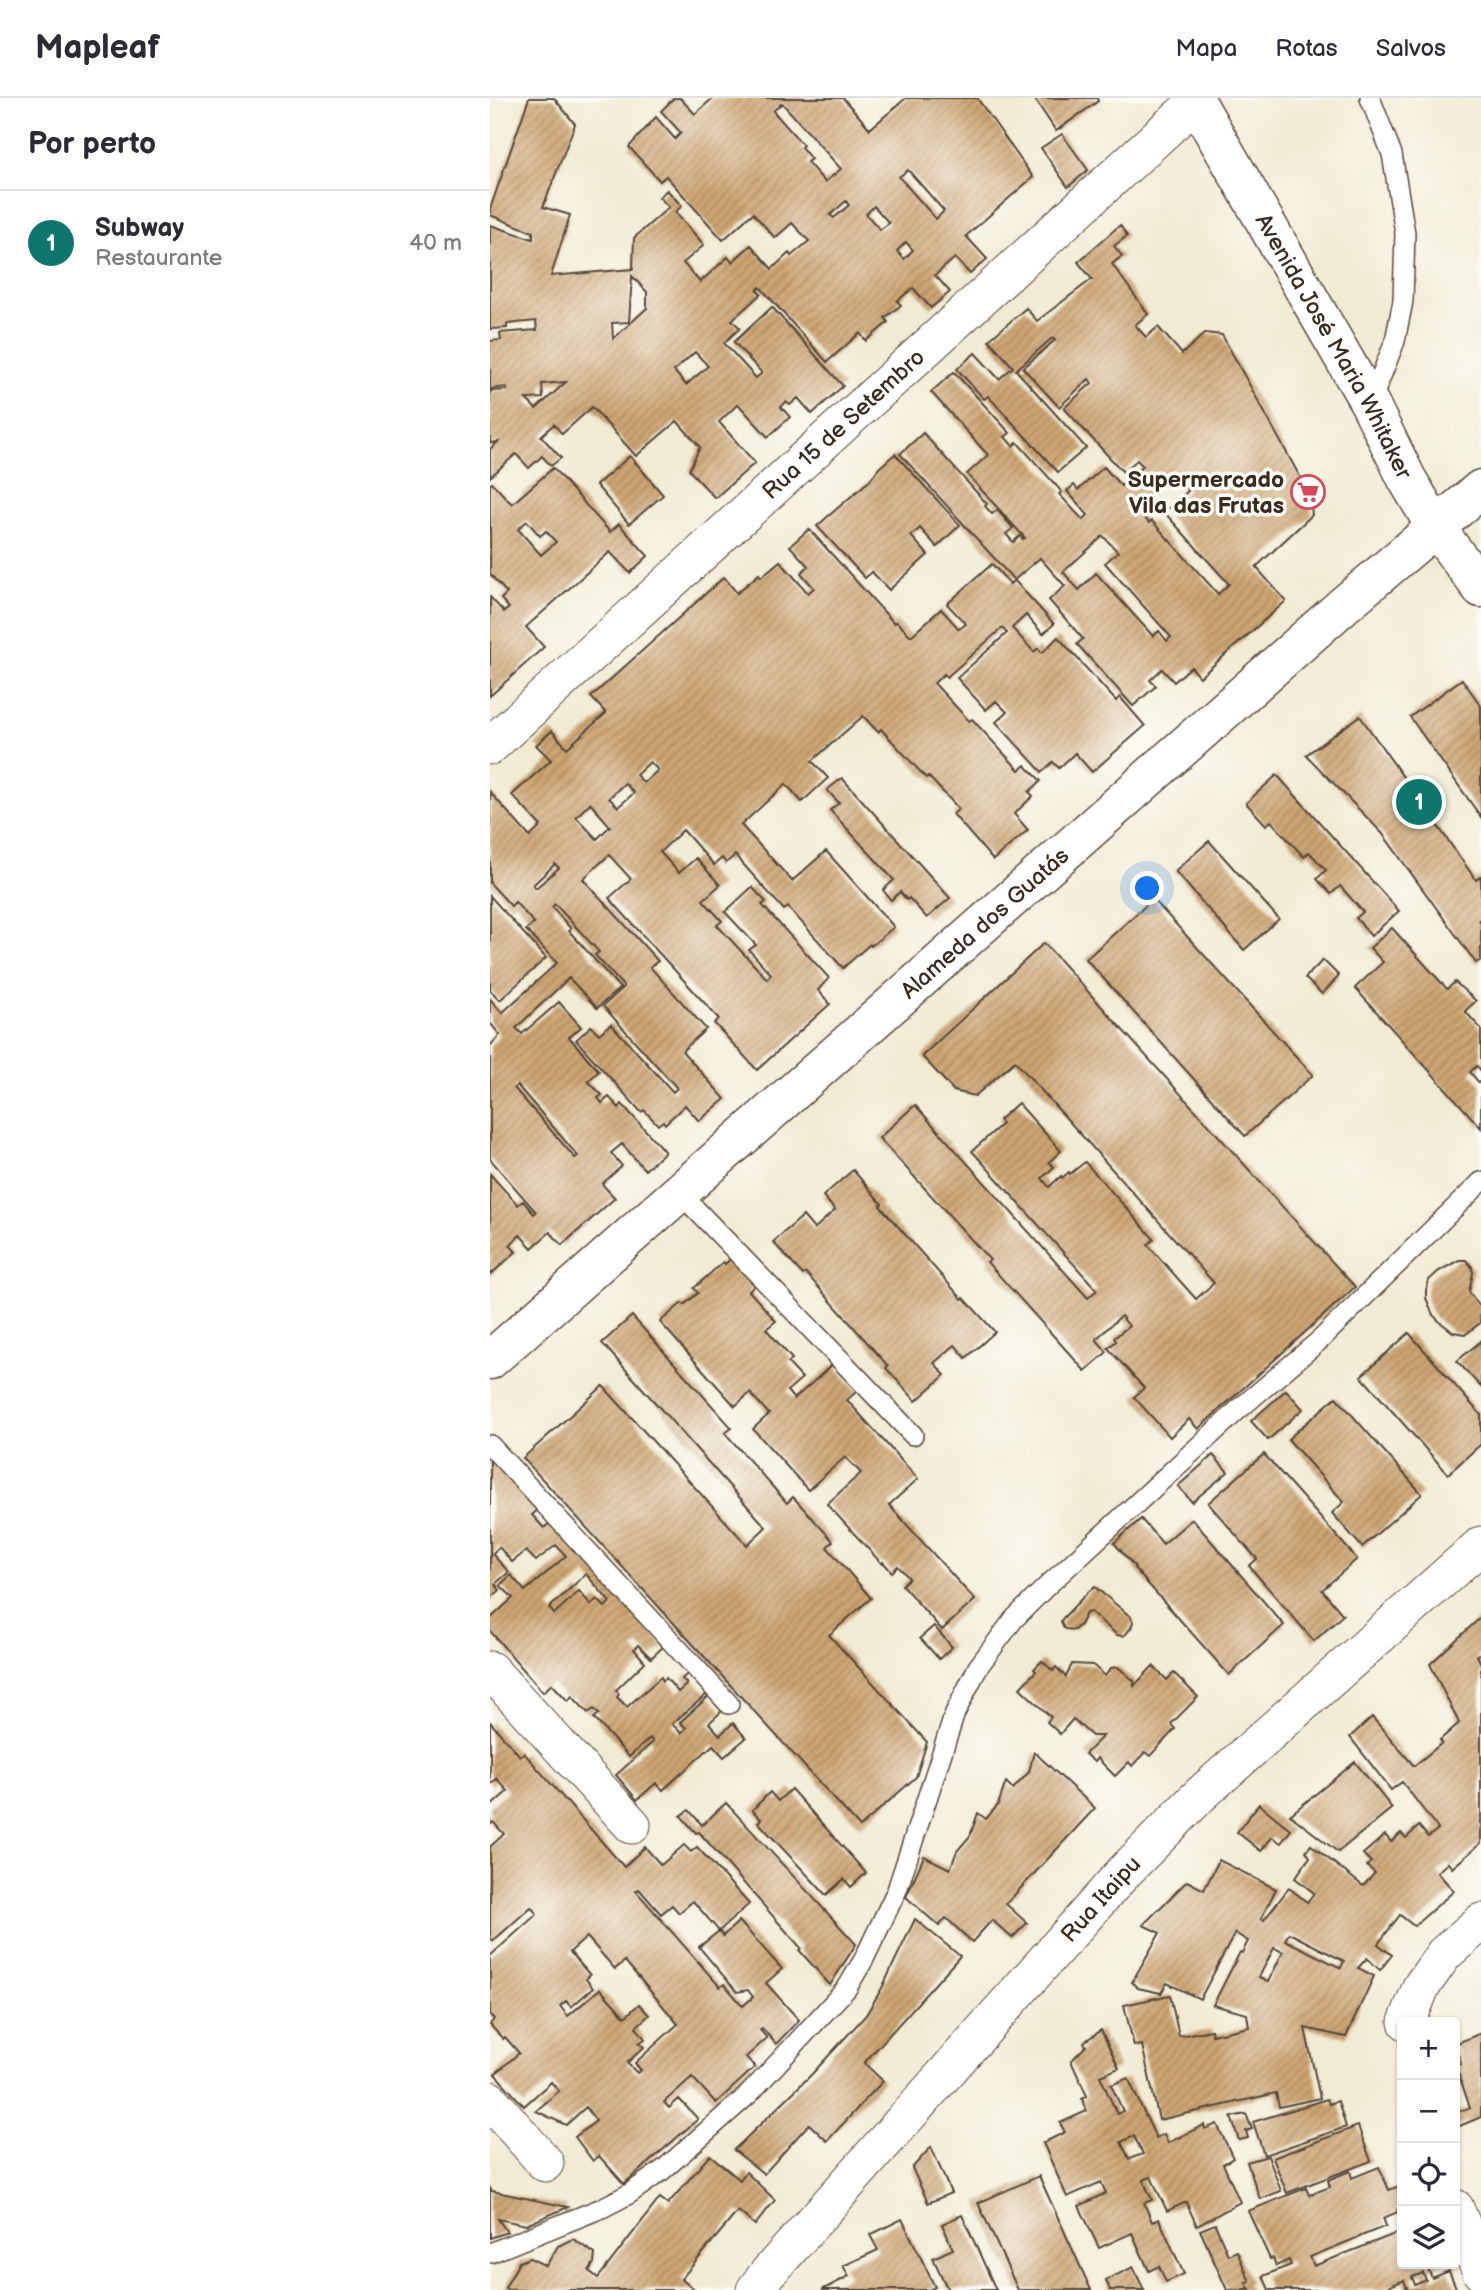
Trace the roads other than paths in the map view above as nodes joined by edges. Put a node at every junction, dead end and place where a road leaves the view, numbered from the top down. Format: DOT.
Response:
graph roads {
  1 [pos="1370,98"];
  2 [pos="1197,99"];
  3 [pos="1370,404"];
  4 [pos="1481,489"];
  5 [pos="1436,528"];
  6 [pos="1481,588"];
  7 [pos="490,746"];
  8 [pos="1481,1182"];
  9 [pos="679,1192"];
  10 [pos="490,1360"];
  11 [pos="913,1435"];
  12 [pos="490,1445"];
  13 [pos="1481,1545"];
  14 [pos="490,1670"];
  15 [pos="729,1704"];
  16 [pos="632,1825"];
  17 [pos="1481,1922"];
  18 [pos="1410,2017"];
  19 [pos="490,2101"];
  20 [pos="545,2163"];
  21 [pos="1460,2220"];
  22 [pos="490,2253"];
  23 [pos="1481,2272"];
  24 [pos="766,2284"];
  1 -- 3 [label="lane"];
  2 -- 3 [label="street, Avenida José Maria Whitaker"];
  2 -- 7 [label="street, Rua 15 de Setembro"];
  3 -- 5 [label="street, Avenida José Maria Whitaker"];
  4 -- 5 [label="street, Alameda dos Guatás"];
  5 -- 6 [label="street, Avenida José Maria Whitaker"];
  5 -- 9 [label="street, Alameda dos Guatás"];
  8 -- 22 [label="lane"];
  9 -- 10 [label="street, Alameda dos Guatás"];
  9 -- 11 [label="lane"];
  12 -- 15 [label="lane"];
  13 -- 24 [label="street, Rua Itaipu"];
  14 -- 16 [label="street"];
  17 -- 18 [label="street"];
  19 -- 20 [label="street"];
  21 -- 23 [label="street"];
}
